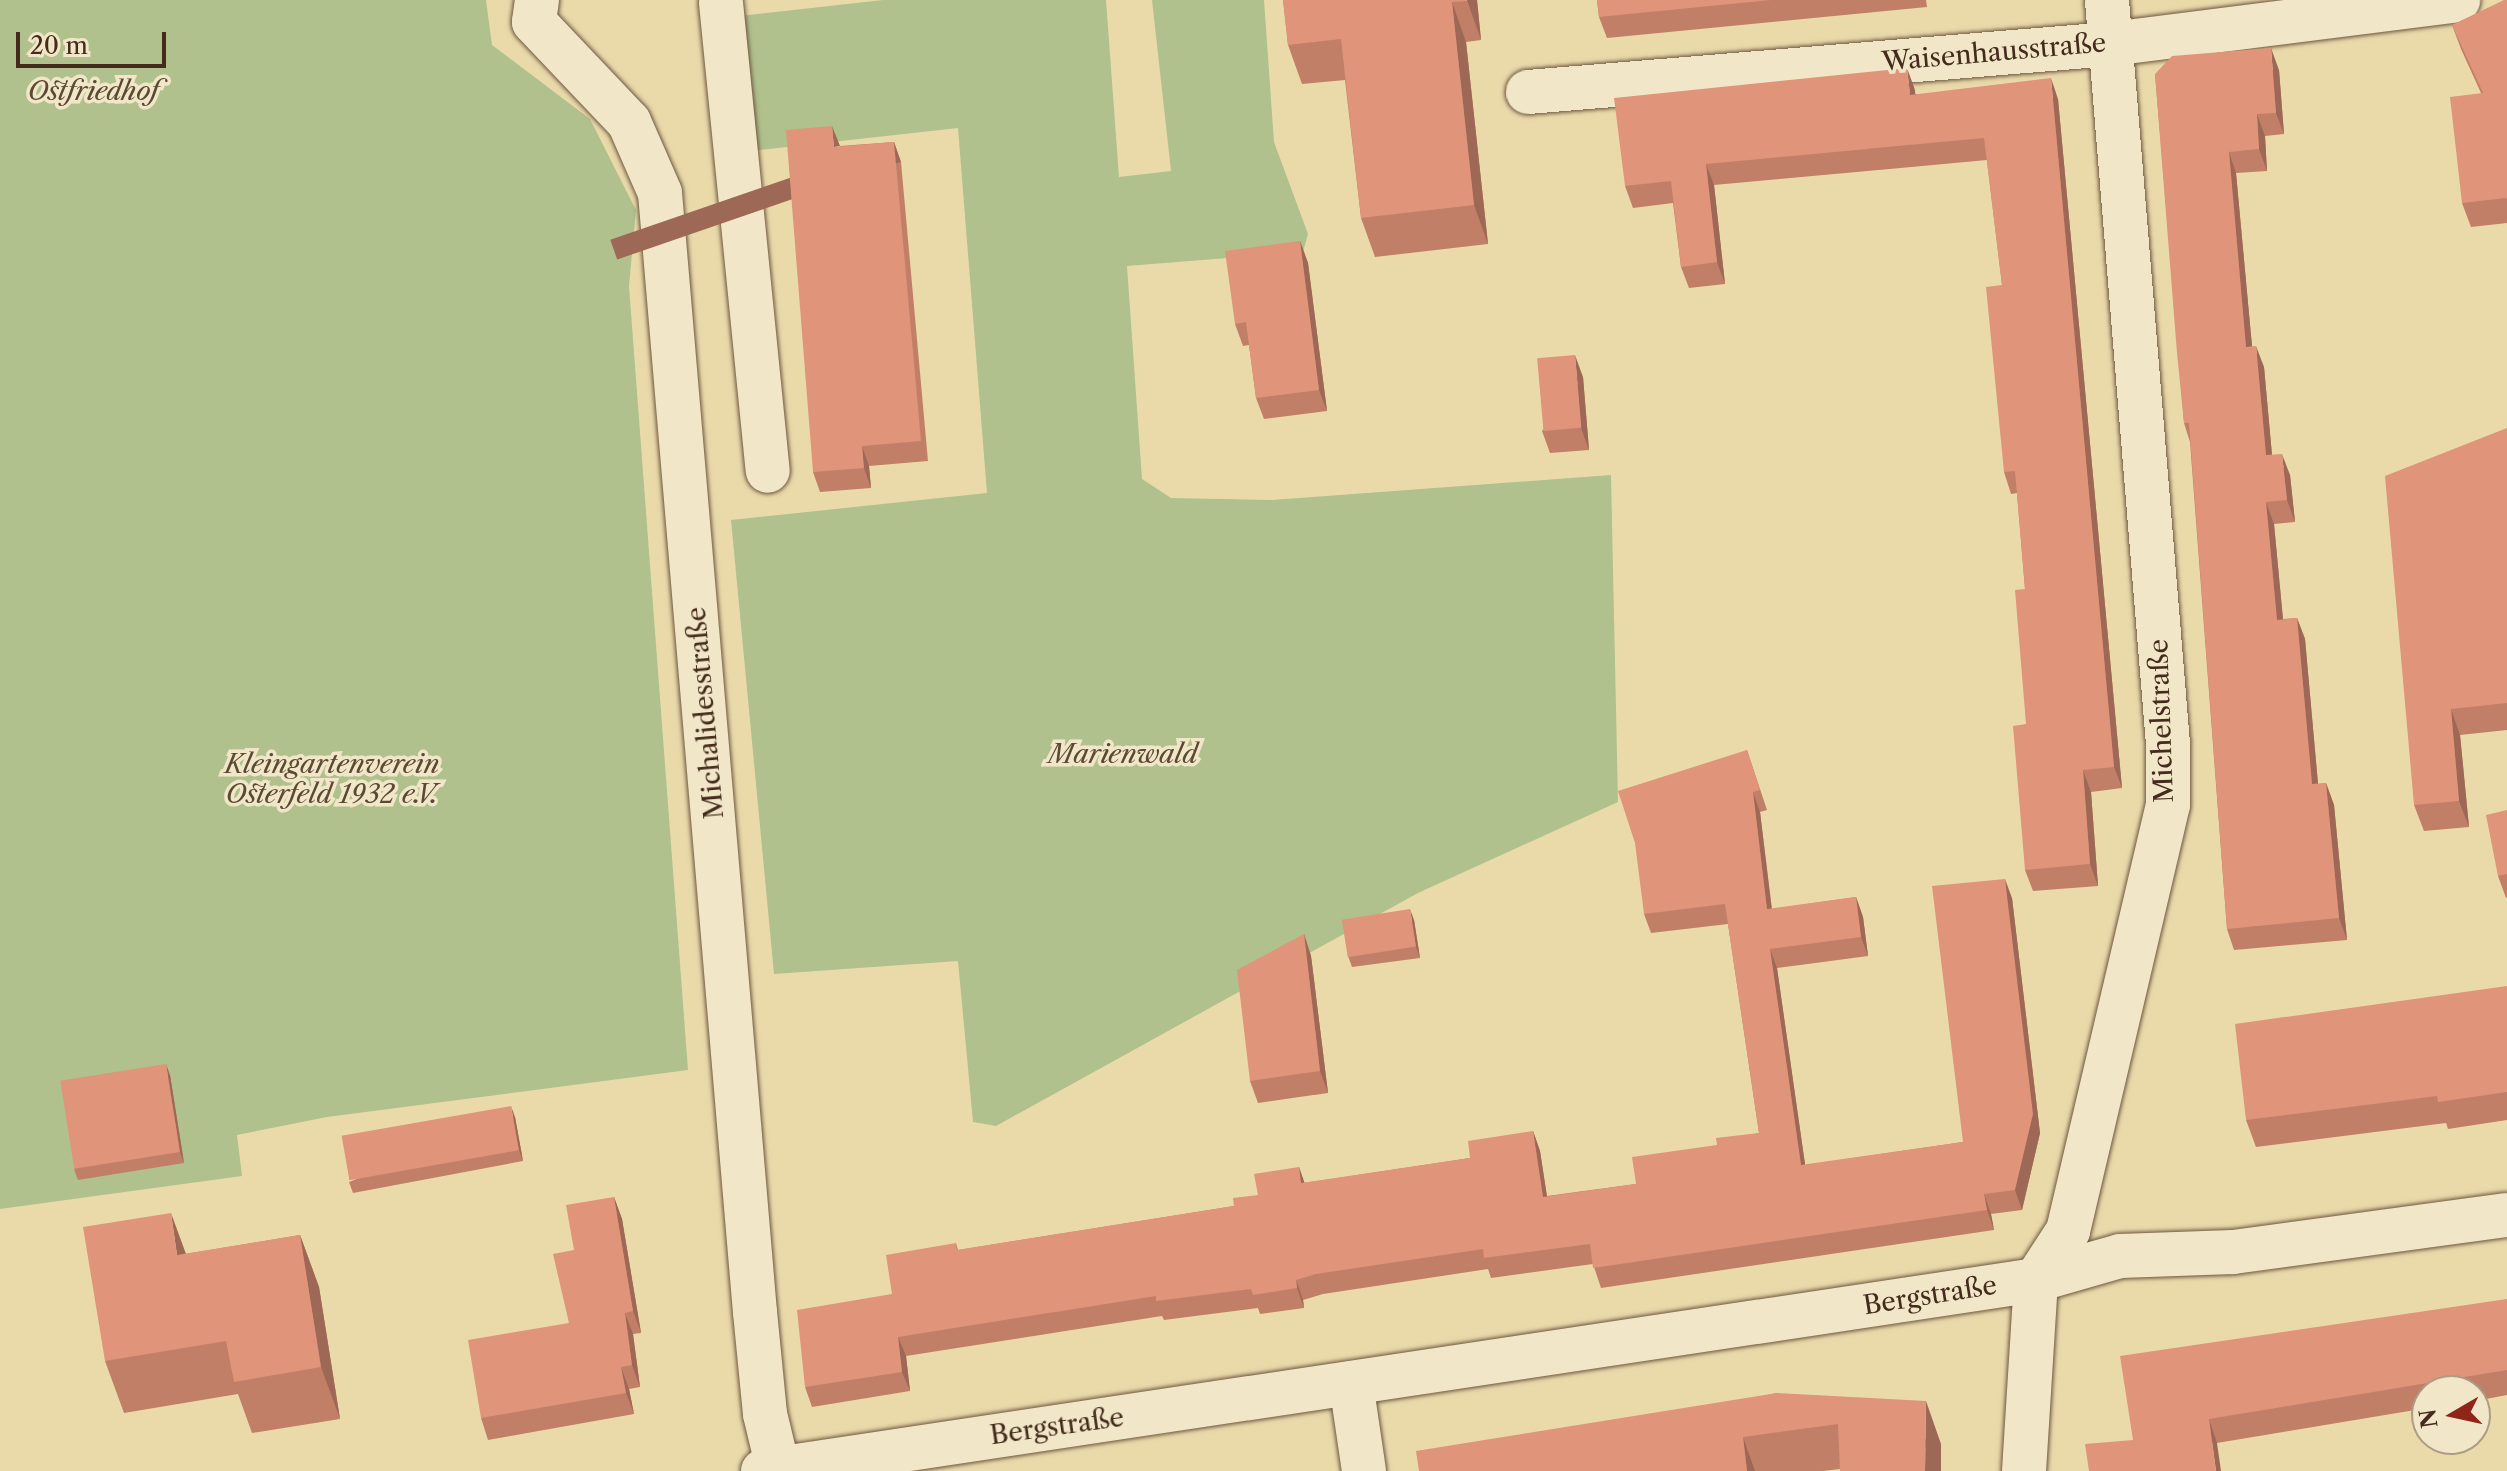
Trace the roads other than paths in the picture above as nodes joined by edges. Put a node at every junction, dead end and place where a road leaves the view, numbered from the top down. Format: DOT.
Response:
graph roads {
  1 [pos="537,0"];
  2 [pos="2107,0"];
  3 [pos="2458,0"];
  4 [pos="721,3"];
  5 [pos="2111,44"];
  6 [pos="1528,92"];
  7 [pos="768,471"];
  8 [pos="2507,1215"];
  9 [pos="2036,1280"];
  10 [pos="1351,1383"];
  11 [pos="770,1470"];
  12 [pos="1364,1471"];
  13 [pos="2024,1471"];
  1 -- 11 [label="street, Michalidesstraße"];
  2 -- 5 [label="street, Michelstraße"];
  3 -- 5 [label="street, Waisenhausstraße"];
  4 -- 7 [label="street"];
  5 -- 6 [label="street, Waisenhausstraße"];
  5 -- 9 [label="street, Michelstraße"];
  8 -- 9 [label="street, Bergstraße"];
  9 -- 10 [label="street, Bergstraße"];
  9 -- 13 [label="street, Michelstraße"];
  10 -- 11 [label="street, Bergstraße"];
  10 -- 12 [label="street"];
}
